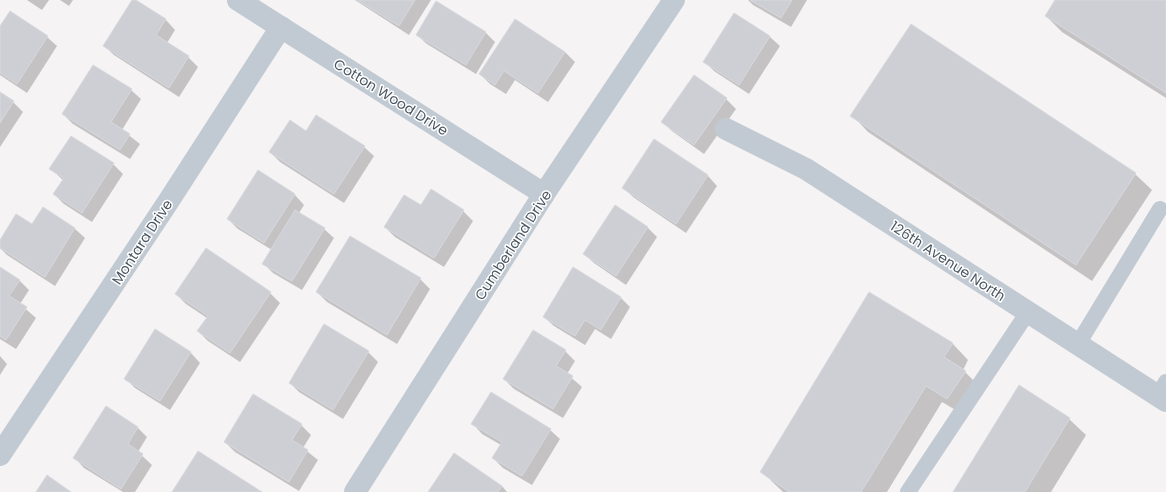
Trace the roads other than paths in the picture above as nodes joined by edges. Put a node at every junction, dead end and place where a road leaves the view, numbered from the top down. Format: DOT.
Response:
graph roads {
  1 [pos="238,0"];
  2 [pos="674,0"];
  3 [pos="281,27"];
  4 [pos="726,129"];
  5 [pos="544,194"];
  6 [pos="1160,209"];
  7 [pos="1028,312"];
  8 [pos="1078,344"];
  9 [pos="1163,393"];
  10 [pos="0,456"];
  11 [pos="356,492"];
  12 [pos="908,492"];
  1 -- 3 [label="street, Cotton Wood Drive"];
  2 -- 5 [label="street, Cumberland Drive"];
  3 -- 5 [label="street, Cotton Wood Drive"];
  3 -- 10 [label="street, Montara Drive"];
  4 -- 7 [label="street, 126th Avenue North"];
  5 -- 11 [label="street, Cumberland Drive"];
  6 -- 8 [label="lane"];
  7 -- 8 [label="street, 126th Avenue North"];
  7 -- 12 [label="lane"];
  8 -- 9 [label="street, 126th Avenue North"];
}
